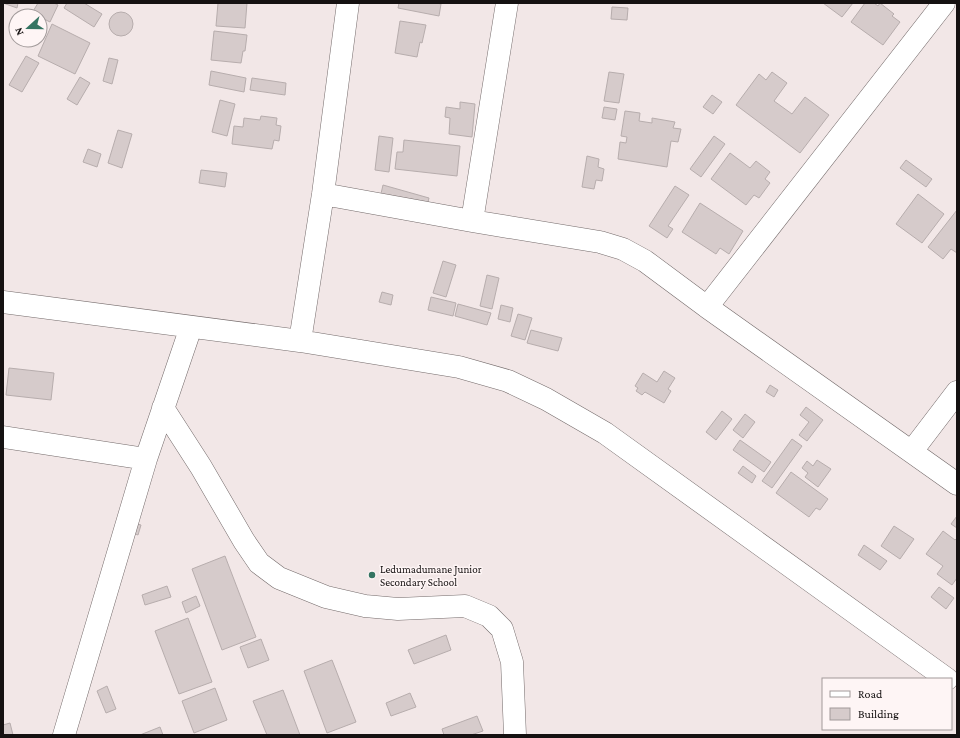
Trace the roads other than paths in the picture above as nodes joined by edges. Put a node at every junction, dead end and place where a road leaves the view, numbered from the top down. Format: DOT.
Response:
graph roads {
  1 [pos="348,3"];
  2 [pos="508,3"];
  3 [pos="944,3"];
  4 [pos="323,194"];
  5 [pos="472,221"];
  6 [pos="3,302"];
  7 [pos="707,307"];
  8 [pos="191,326"];
  9 [pos="300,341"];
  10 [pos="957,392"];
  11 [pos="163,408"];
  12 [pos="3,437"];
  13 [pos="912,450"];
  14 [pos="146,459"];
  15 [pos="957,484"];
  16 [pos="946,678"];
  17 [pos="64,735"];
  18 [pos="514,735"];
  1 -- 4 [label="street"];
  2 -- 5 [label="street"];
  3 -- 7 [label="street"];
  4 -- 5 [label="street"];
  4 -- 9 [label="street"];
  5 -- 7 [label="street"];
  6 -- 8 [label="street"];
  7 -- 13 [label="street"];
  8 -- 9 [label="street"];
  8 -- 11 [label="street"];
  9 -- 16 [label="street"];
  10 -- 13 [label="street"];
  11 -- 14 [label="street"];
  11 -- 18 [label="street"];
  12 -- 14 [label="street"];
  13 -- 15 [label="street"];
  14 -- 17 [label="street"];
}
